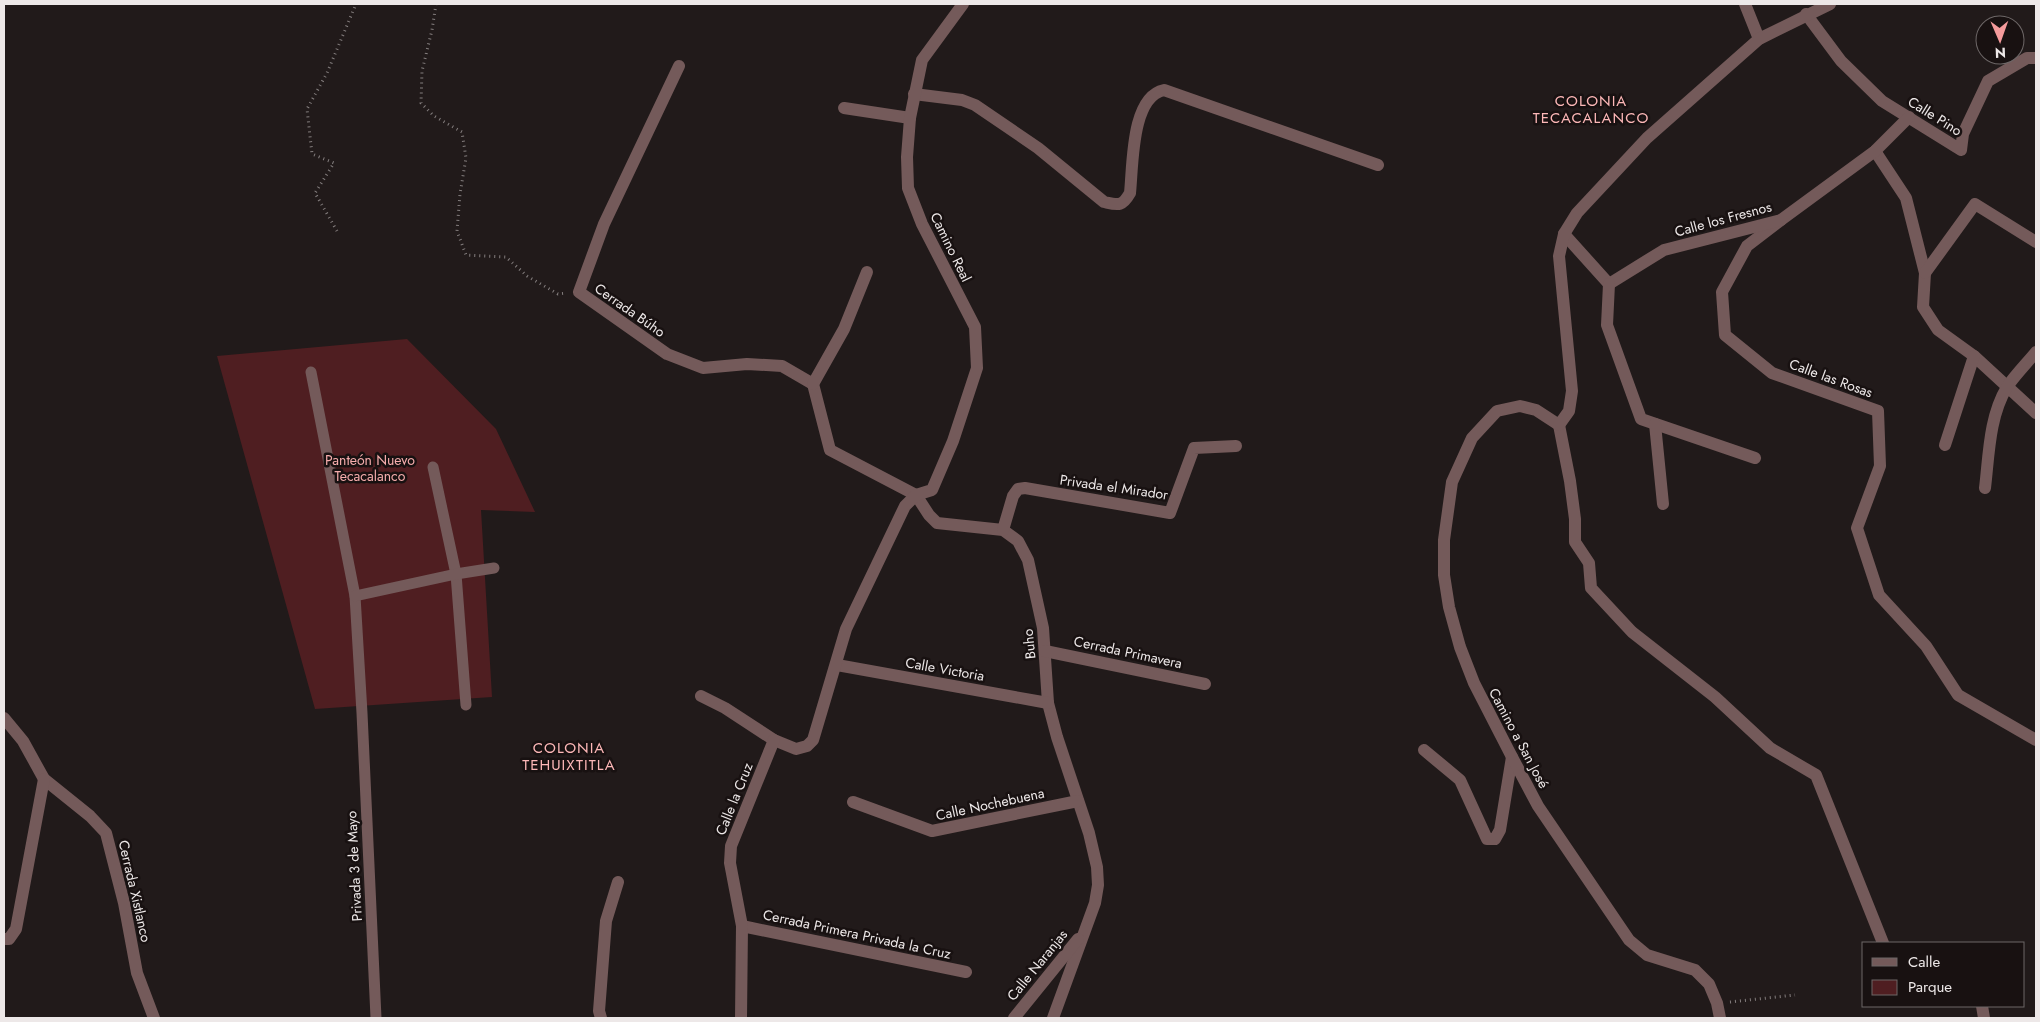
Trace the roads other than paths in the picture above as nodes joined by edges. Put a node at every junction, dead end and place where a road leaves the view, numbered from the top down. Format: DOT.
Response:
graph roads {
  1 [pos="962,4"];
  2 [pos="1745,4"];
  3 [pos="1830,4"];
  4 [pos="1806,14"];
  5 [pos="1759,39"];
  6 [pos="2036,58"];
  7 [pos="679,66"];
  8 [pos="914,94"];
  9 [pos="844,108"];
  10 [pos="1909,117"];
  11 [pos="910,118"];
  12 [pos="1875,151"];
  13 [pos="1378,164"];
  14 [pos="1781,220"];
  15 [pos="1564,234"];
  16 [pos="2036,242"];
  17 [pos="867,272"];
  18 [pos="1925,274"];
  19 [pos="1608,284"];
  20 [pos="2036,352"];
  21 [pos="1974,356"];
  22 [pos="311,372"];
  23 [pos="813,384"];
  24 [pos="2007,386"];
  25 [pos="2036,413"];
  26 [pos="1655,424"];
  27 [pos="1559,425"];
  28 [pos="1945,445"];
  29 [pos="1236,446"];
  30 [pos="1755,458"];
  31 [pos="432,467"];
  32 [pos="1985,488"];
  33 [pos="916,495"];
  34 [pos="1663,504"];
  35 [pos="1003,530"];
  36 [pos="494,568"];
  37 [pos="456,574"];
  38 [pos="355,596"];
  39 [pos="1045,650"];
  40 [pos="837,665"];
  41 [pos="1205,684"];
  42 [pos="701,696"];
  43 [pos="1048,704"];
  44 [pos="466,705"];
  45 [pos="4,718"];
  46 [pos="774,740"];
  47 [pos="2036,740"];
  48 [pos="1424,750"];
  49 [pos="1512,757"];
  50 [pos="44,779"];
  51 [pos="1078,801"];
  52 [pos="853,802"];
  53 [pos="618,882"];
  54 [pos="742,926"];
  55 [pos="1084,931"];
  56 [pos="4,940"];
  57 [pos="1883,942"];
  58 [pos="966,972"];
  59 [pos="154,1018"];
  60 [pos="376,1018"];
  61 [pos="601,1018"];
  62 [pos="741,1018"];
  63 [pos="1014,1018"];
  64 [pos="1053,1018"];
  65 [pos="1720,1018"];
  1 -- 8 [label="street, Camino Real"];
  2 -- 5 [label="street"];
  3 -- 4 [label="street"];
  4 -- 5 [label="street"];
  4 -- 10 [label="street, Calle Pino"];
  5 -- 15 [label="street"];
  6 -- 10 [label="street, Calle Pino"];
  7 -- 23 [label="street, Cerrada Búho"];
  8 -- 11 [label="street, Camino Real"];
  8 -- 13 [label="street"];
  9 -- 11 [label="street"];
  10 -- 12 [label="street, Calle los Fresnos"];
  11 -- 33 [label="street, Camino Real"];
  12 -- 14 [label="street, Calle los Fresnos"];
  12 -- 18 [label="street"];
  14 -- 19 [label="street, Calle los Fresnos"];
  14 -- 47 [label="street, Calle las Rosas"];
  15 -- 19 [label="street"];
  15 -- 27 [label="street"];
  16 -- 18 [label="street"];
  17 -- 23 [label="street"];
  18 -- 21 [label="street"];
  19 -- 26 [label="street"];
  20 -- 24 [label="street"];
  21 -- 24 [label="street"];
  21 -- 28 [label="street"];
  22 -- 38 [label="lane, Privada 3 de Mayo"];
  23 -- 33 [label="street"];
  24 -- 25 [label="street"];
  24 -- 32 [label="street"];
  26 -- 30 [label="street"];
  26 -- 34 [label="street"];
  27 -- 49 [label="street, Camino a San José"];
  27 -- 57 [label="street"];
  29 -- 35 [label="street, Privada el Mirador"];
  31 -- 37 [label="lane"];
  33 -- 35 [label="street"];
  33 -- 40 [label="street"];
  35 -- 39 [label="street, Buho"];
  36 -- 37 [label="lane"];
  37 -- 38 [label="lane"];
  37 -- 44 [label="lane"];
  38 -- 60 [label="lane, Privada 3 de Mayo"];
  39 -- 41 [label="street, Cerrada Primavera"];
  39 -- 43 [label="street, Buho"];
  40 -- 43 [label="street, Calle Victoria"];
  40 -- 46 [label="street"];
  42 -- 46 [label="street"];
  43 -- 51 [label="street, Buho"];
  45 -- 50 [label="street, Cerrada Xistlanco"];
  46 -- 54 [label="street, Calle la Cruz"];
  48 -- 49 [label="street"];
  49 -- 65 [label="street, Camino a San José"];
  50 -- 56 [label="street"];
  50 -- 59 [label="street, Cerrada Xistlanco"];
  51 -- 52 [label="street, Calle Nochebuena"];
  51 -- 55 [label="street, Buho"];
  53 -- 61 [label="street"];
  54 -- 58 [label="street, Cerrada Primera Privada la Cruz"];
  54 -- 62 [label="street, Calle la Cruz"];
  55 -- 63 [label="street, Calle Naranjas"];
  55 -- 64 [label="street, Buho"];
}
